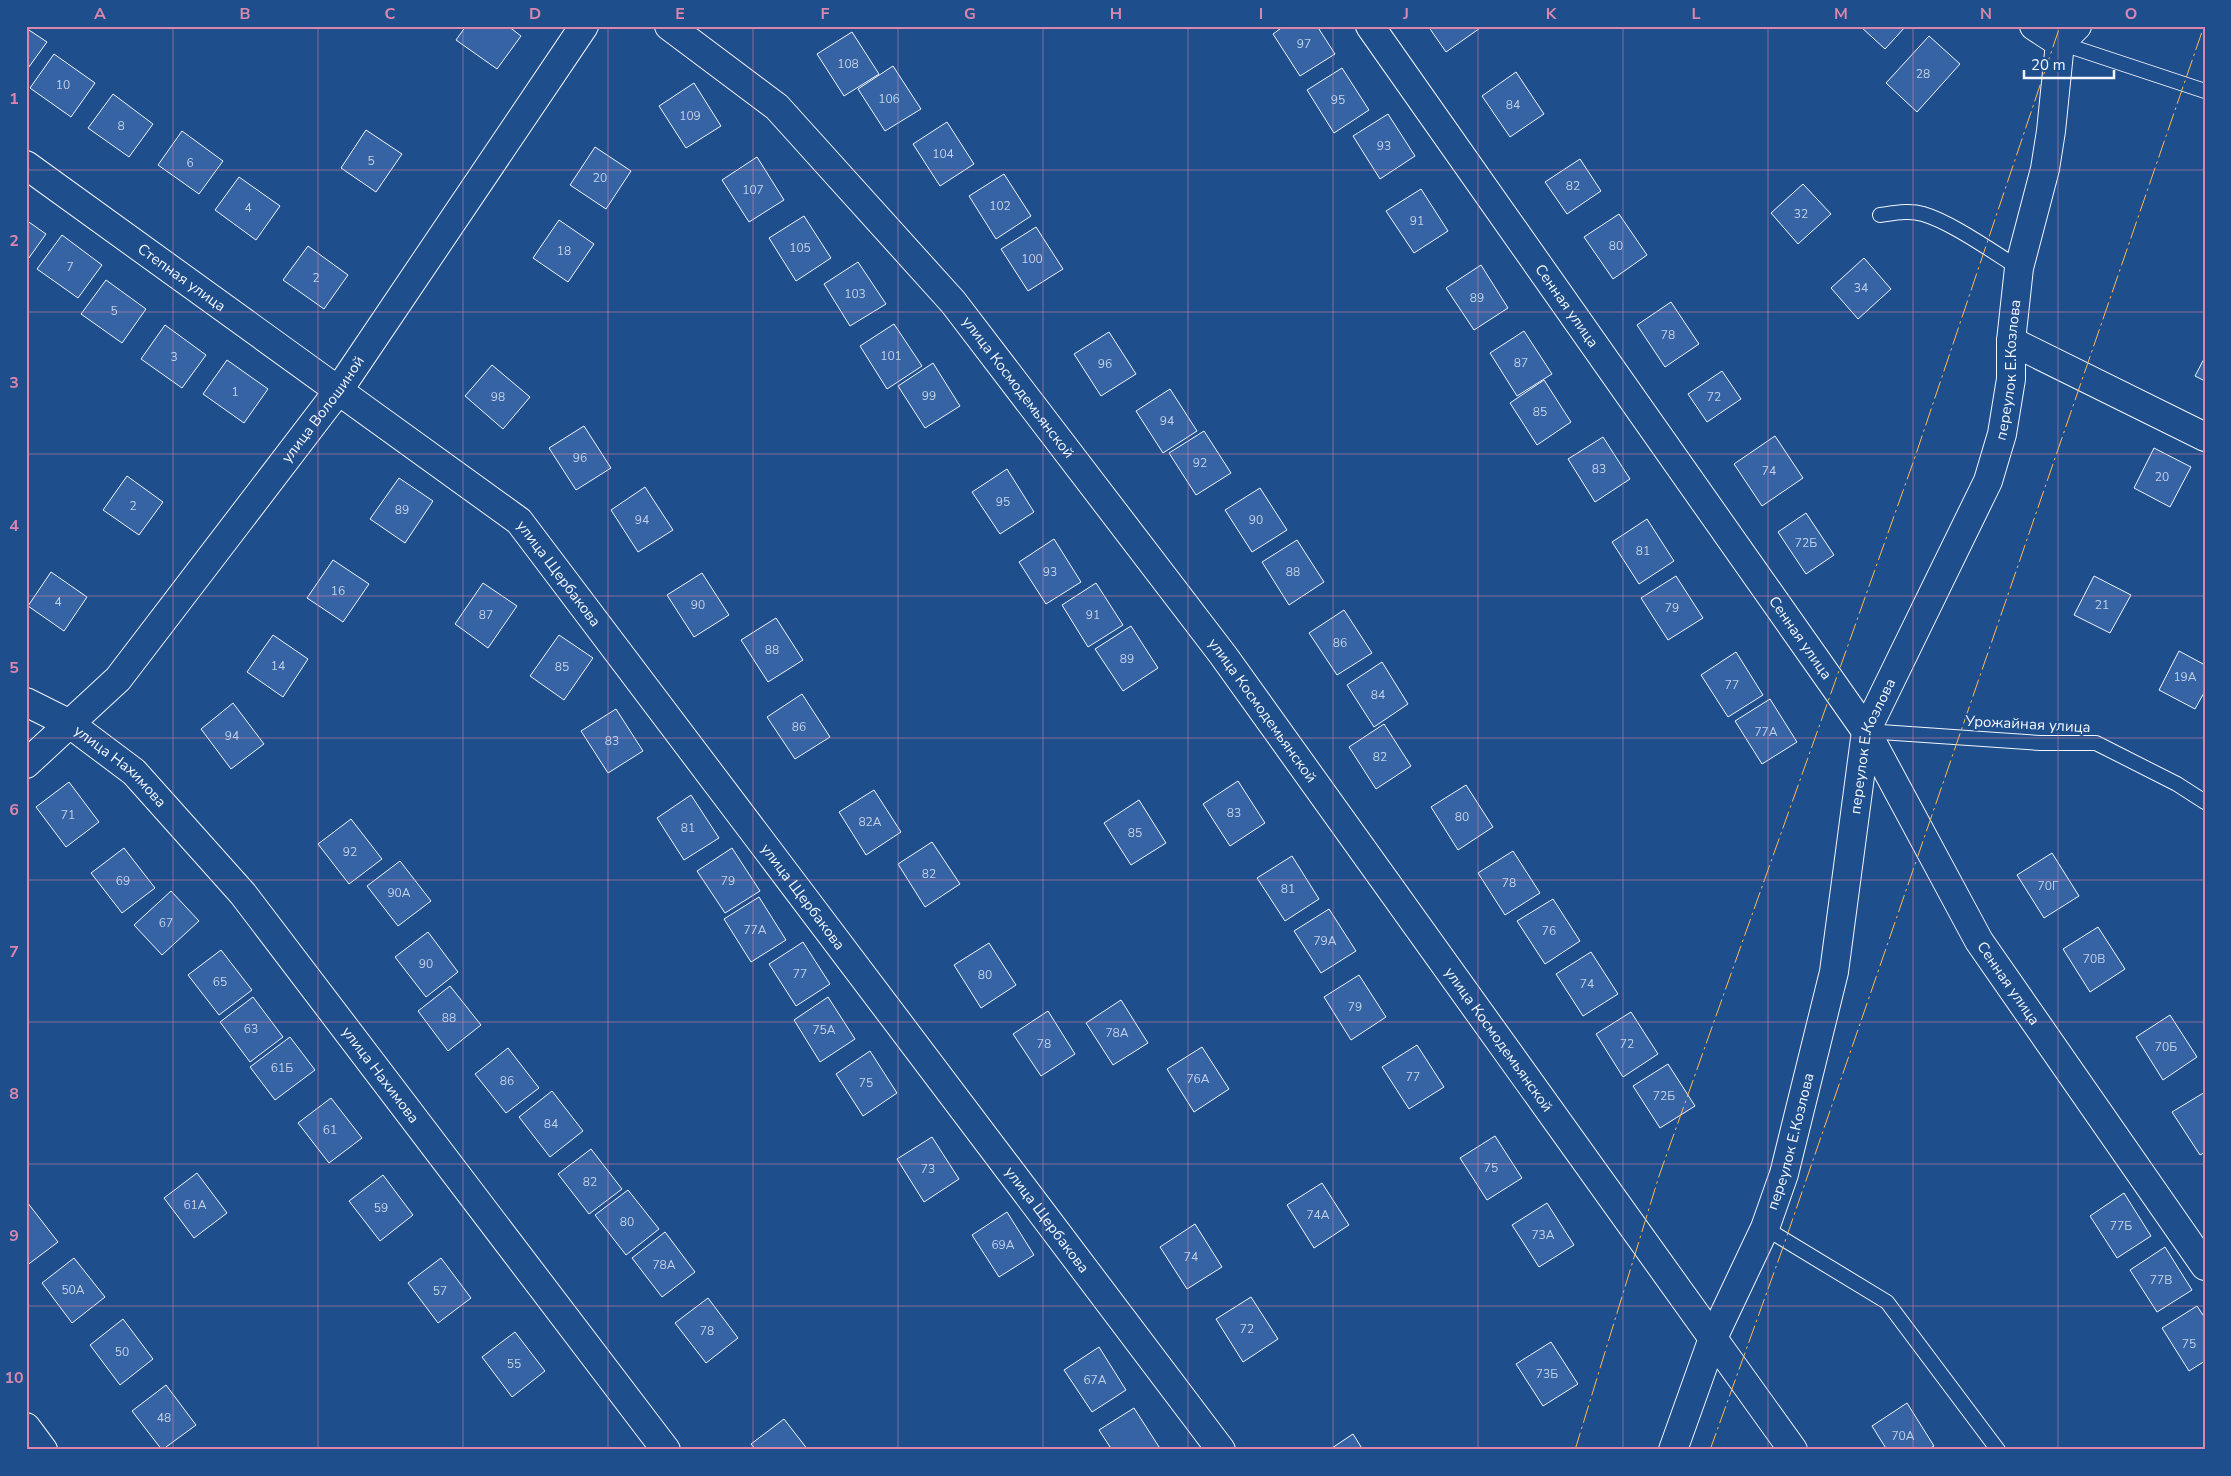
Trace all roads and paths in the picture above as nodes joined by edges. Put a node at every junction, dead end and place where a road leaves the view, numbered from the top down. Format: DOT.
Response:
graph roads {
  1 [pos="584,26"];
  2 [pos="670,26"];
  3 [pos="1370,26"];
  4 [pos="2034,26"];
  5 [pos="2068,35"];
  6 [pos="2205,91"];
  7 [pos="26,165"];
  8 [pos="1880,215"];
  9 [pos="2018,268"];
  10 [pos="2011,341"];
  11 [pos="338,391"];
  12 [pos="2205,437"];
  13 [pos="26,702"];
  14 [pos="70,724"];
  15 [pos="1866,730"];
  16 [pos="26,764"];
  17 [pos="2205,802"];
  18 [pos="1765,1228"];
  19 [pos="2205,1266"];
  20 [pos="1713,1338"];
  21 [pos="26,1427"];
  22 [pos="43,1450"];
  23 [pos="666,1450"];
  24 [pos="1221,1450"];
  25 [pos="1673,1450"];
  26 [pos="1793,1450"];
  27 [pos="1998,1450"];
  1 -- 11 [label="street, улица Волошиной"];
  2 -- 20 [label="street, улица Космодемьянской"];
  3 -- 15 [label="street, Сенная улица"];
  4 -- 5 [label="street"];
  5 -- 6 [label="lane"];
  5 -- 9 [label="street, переулок Е.Козлова"];
  7 -- 11 [label="street, Степная улица"];
  8 -- 9 [label="lane"];
  9 -- 10 [label="street, переулок Е.Козлова"];
  10 -- 12 [label="street"];
  10 -- 15 [label="street, переулок Е.Козлова"];
  11 -- 14 [label="street, улица Волошиной"];
  11 -- 24 [label="street, улица Щербакова"];
  13 -- 14 [label="street, улица Нахимова"];
  14 -- 16 [label="street, улица Волошиной"];
  14 -- 23 [label="street, улица Нахимова"];
  15 -- 17 [label="lane, Урожайная улица"];
  15 -- 18 [label="street, переулок Е.Козлова"];
  15 -- 19 [label="street, Сенная улица"];
  18 -- 20 [label="street, переулок Е.Козлова"];
  18 -- 27 [label="lane"];
  20 -- 25 [label="street, переулок Е.Козлова"];
  20 -- 26 [label="street, улица Космодемьянской"];
  21 -- 22 [label="street"];
}
